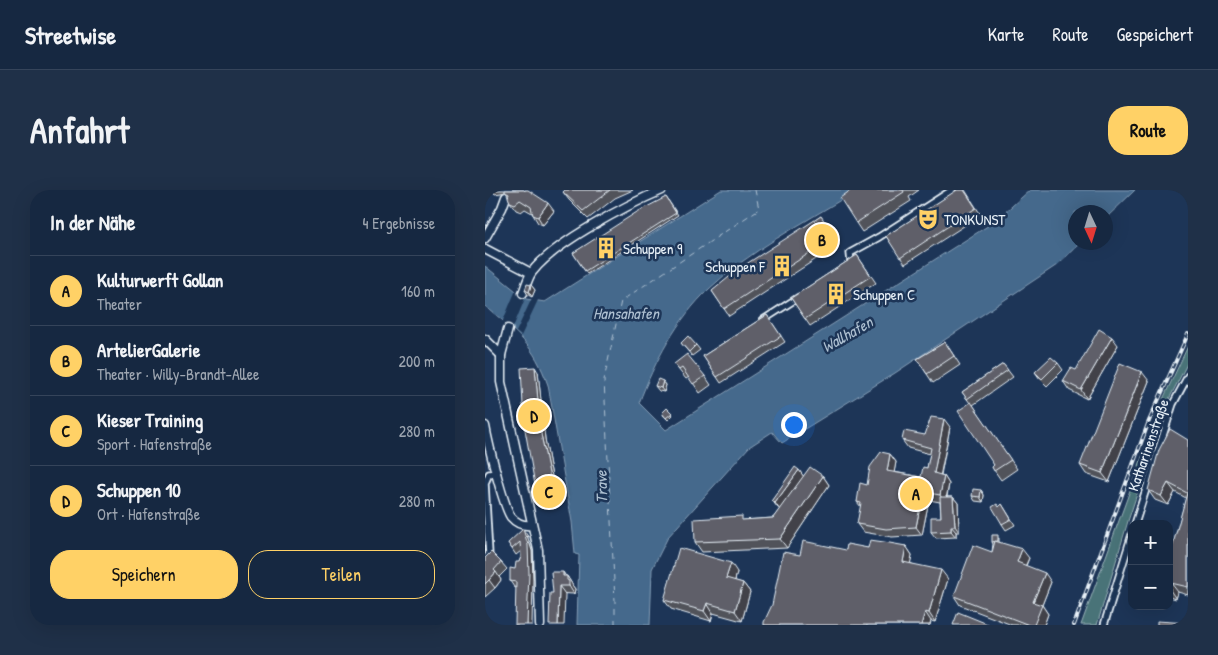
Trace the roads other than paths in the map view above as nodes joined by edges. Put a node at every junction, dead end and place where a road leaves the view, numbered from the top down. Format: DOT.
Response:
graph roads {
  1 [pos="662,190"];
  2 [pos="951,190"];
  3 [pos="651,192"];
  4 [pos="503,196"];
  5 [pos="488,223"];
  6 [pos="486,237"];
  7 [pos="485,249"];
  8 [pos="845,267"];
  9 [pos="531,273"];
  10 [pos="808,292"];
  11 [pos="523,293"];
  12 [pos="754,327"];
  13 [pos="508,328"];
  14 [pos="485,339"];
  15 [pos="501,355"];
  16 [pos="1188,376"];
  17 [pos="485,426"];
  18 [pos="497,473"];
  19 [pos="1136,520"];
  20 [pos="532,525"];
  21 [pos="1128,547"];
  22 [pos="485,560"];
  23 [pos="540,625"];
  24 [pos="1104,625"];
  1 -- 3 [label="main road"];
  2 -- 8 [label="street"];
  3 -- 9 [label="main road"];
  4 -- 5 [label="main road"];
  5 -- 6 [label="main road"];
  7 -- 9 [label="main road"];
  9 -- 11 [label="main road"];
  10 -- 12 [label="street"];
  13 -- 15 [label="main road"];
  14 -- 15 [label="main road"];
  15 -- 20 [label="main road"];
  16 -- 19 [label="street, Katharinenstraße"];
  17 -- 18 [label="main road"];
  18 -- 20 [label="main road"];
  18 -- 22 [label="street"];
  20 -- 23 [label="main road"];
  21 -- 24 [label="street"];
}
